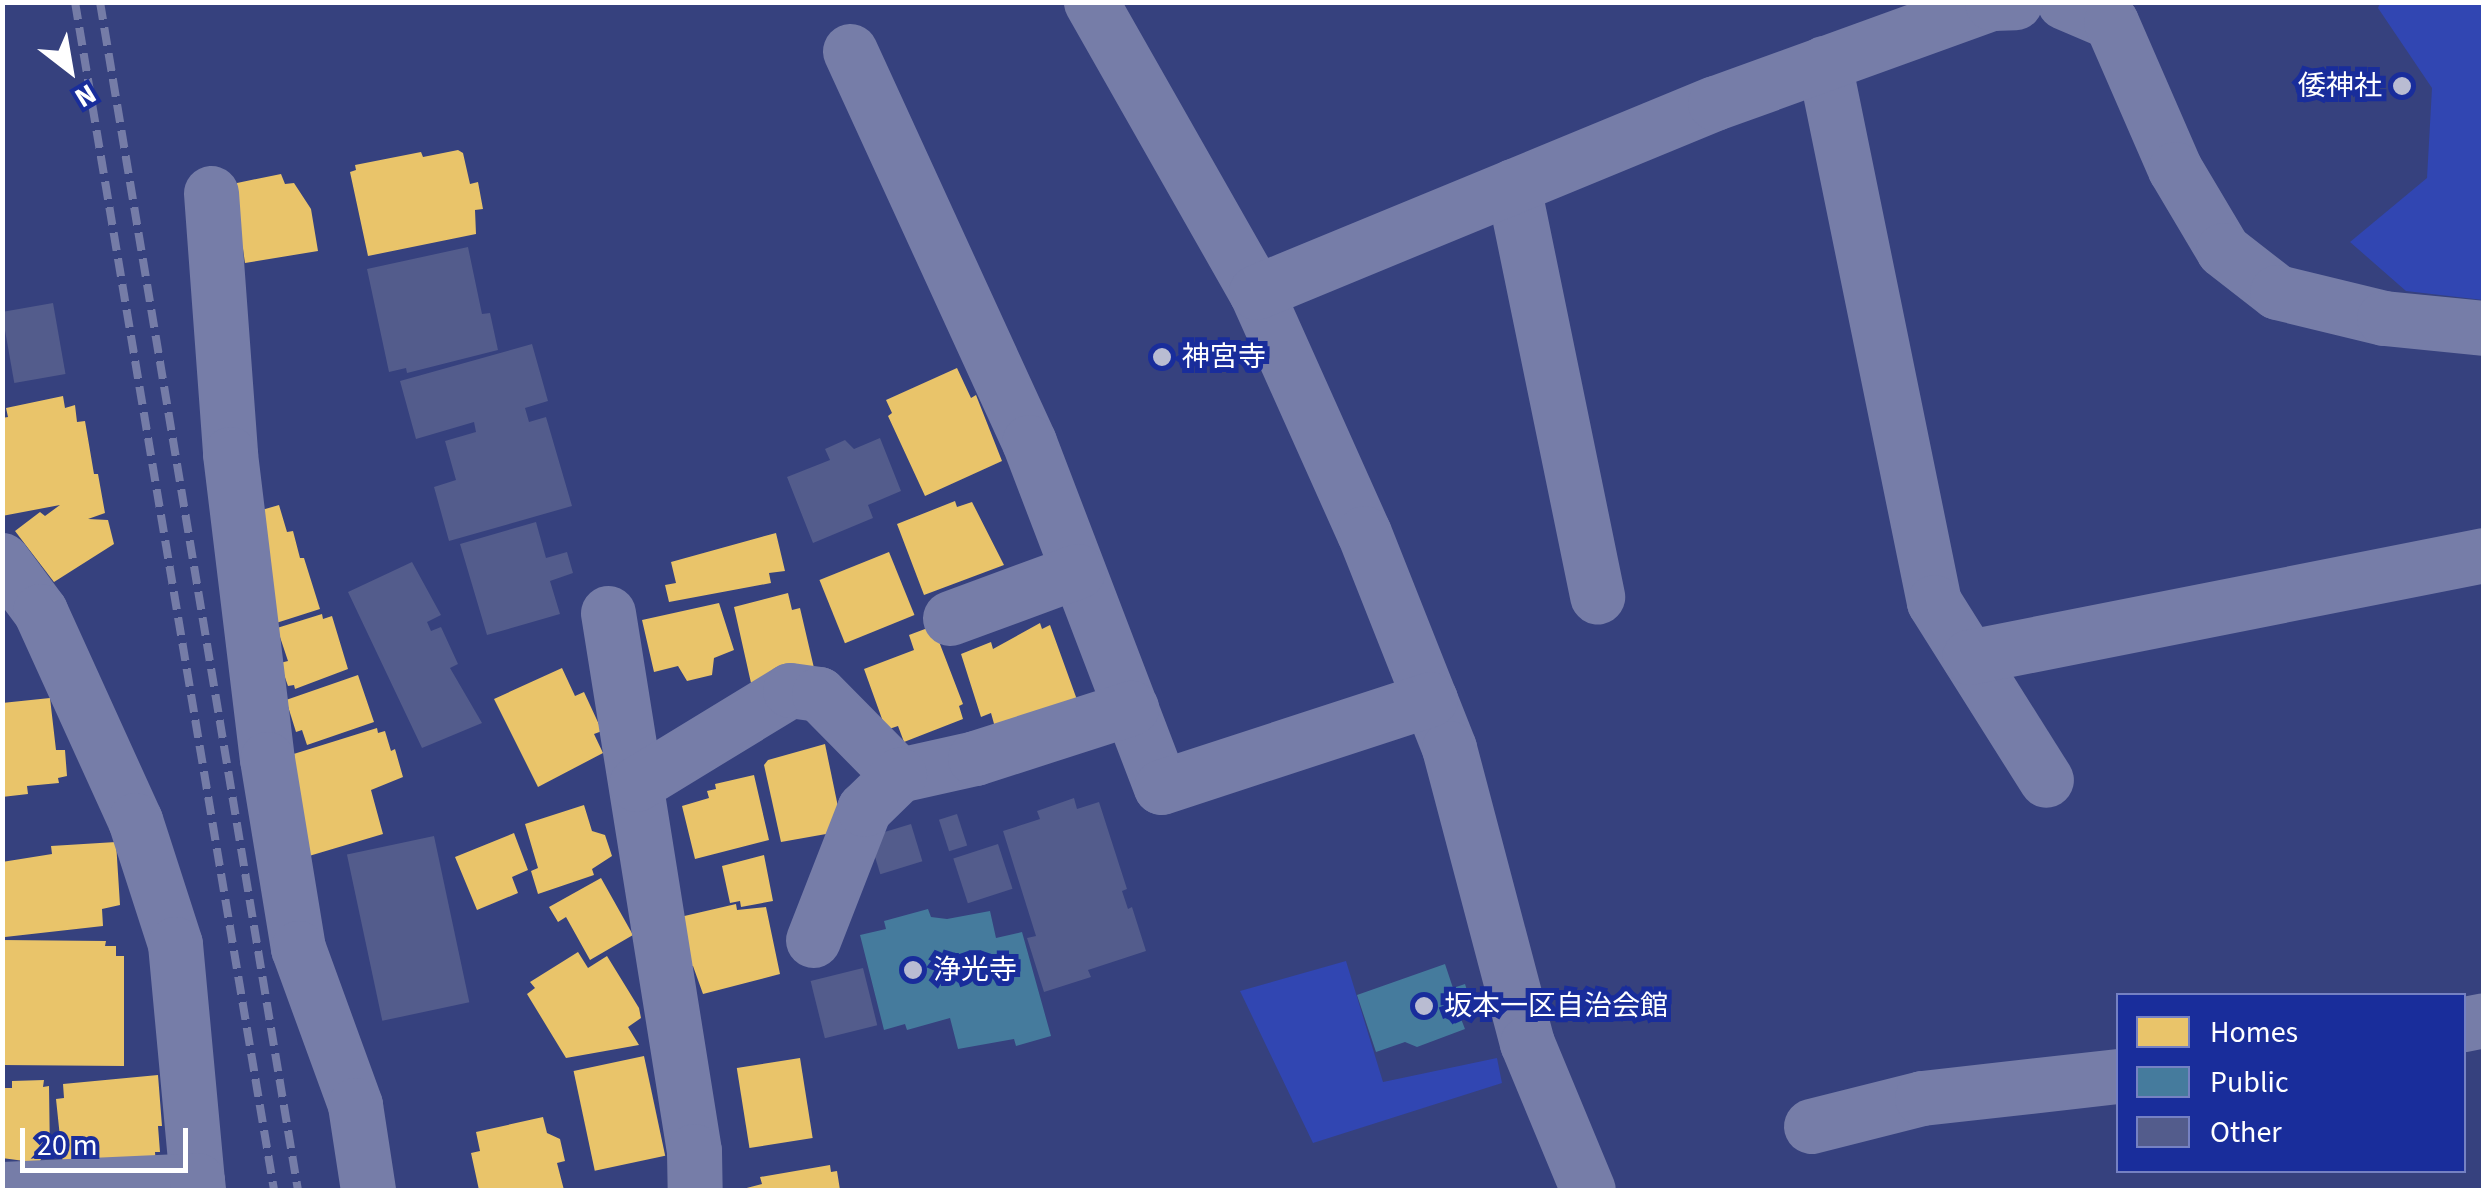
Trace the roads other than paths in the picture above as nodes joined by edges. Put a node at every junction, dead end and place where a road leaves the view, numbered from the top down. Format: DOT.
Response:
graph roads {
  1 [pos="1091,2"];
  2 [pos="2015,2"];
  3 [pos="2064,2"];
  4 [pos="850,51"];
  5 [pos="1824,63"];
  6 [pos="1513,186"];
  7 [pos="211,193"];
  8 [pos="1256,292"];
  9 [pos="2484,328"];
  10 [pos="2484,555"];
  11 [pos="2,560"];
  12 [pos="1078,571"];
  13 [pos="1596,597"];
  14 [pos="608,613"];
  15 [pos="950,618"];
  16 [pos="1969,657"];
  17 [pos="1430,699"];
  18 [pos="1131,708"];
  19 [pos="900,775"];
  20 [pos="2046,780"];
  21 [pos="636,784"];
  22 [pos="813,940"];
  23 [pos="2116,1076"];
  24 [pos="1811,1126"];
  25 [pos="198,1185"];
  26 [pos="2,1189"];
  27 [pos="368,1190"];
  28 [pos="694,1190"];
  29 [pos="1588,1190"];
  1 -- 8 [label="street"];
  2 -- 5 [label="street"];
  3 -- 9 [label="street"];
  4 -- 12 [label="street"];
  5 -- 6 [label="street"];
  5 -- 16 [label="street"];
  6 -- 8 [label="street"];
  6 -- 13 [label="street"];
  7 -- 27 [label="street"];
  8 -- 17 [label="street"];
  10 -- 16 [label="street"];
  11 -- 25 [label="street"];
  12 -- 15 [label="street"];
  12 -- 18 [label="street"];
  14 -- 21 [label="street"];
  16 -- 20 [label="street"];
  17 -- 18 [label="street"];
  17 -- 29 [label="street"];
  18 -- 19 [label="street"];
  19 -- 21 [label="street"];
  19 -- 22 [label="street"];
  21 -- 28 [label="street"];
  23 -- 24 [label="street"];
  25 -- 26 [label="street"];
}
